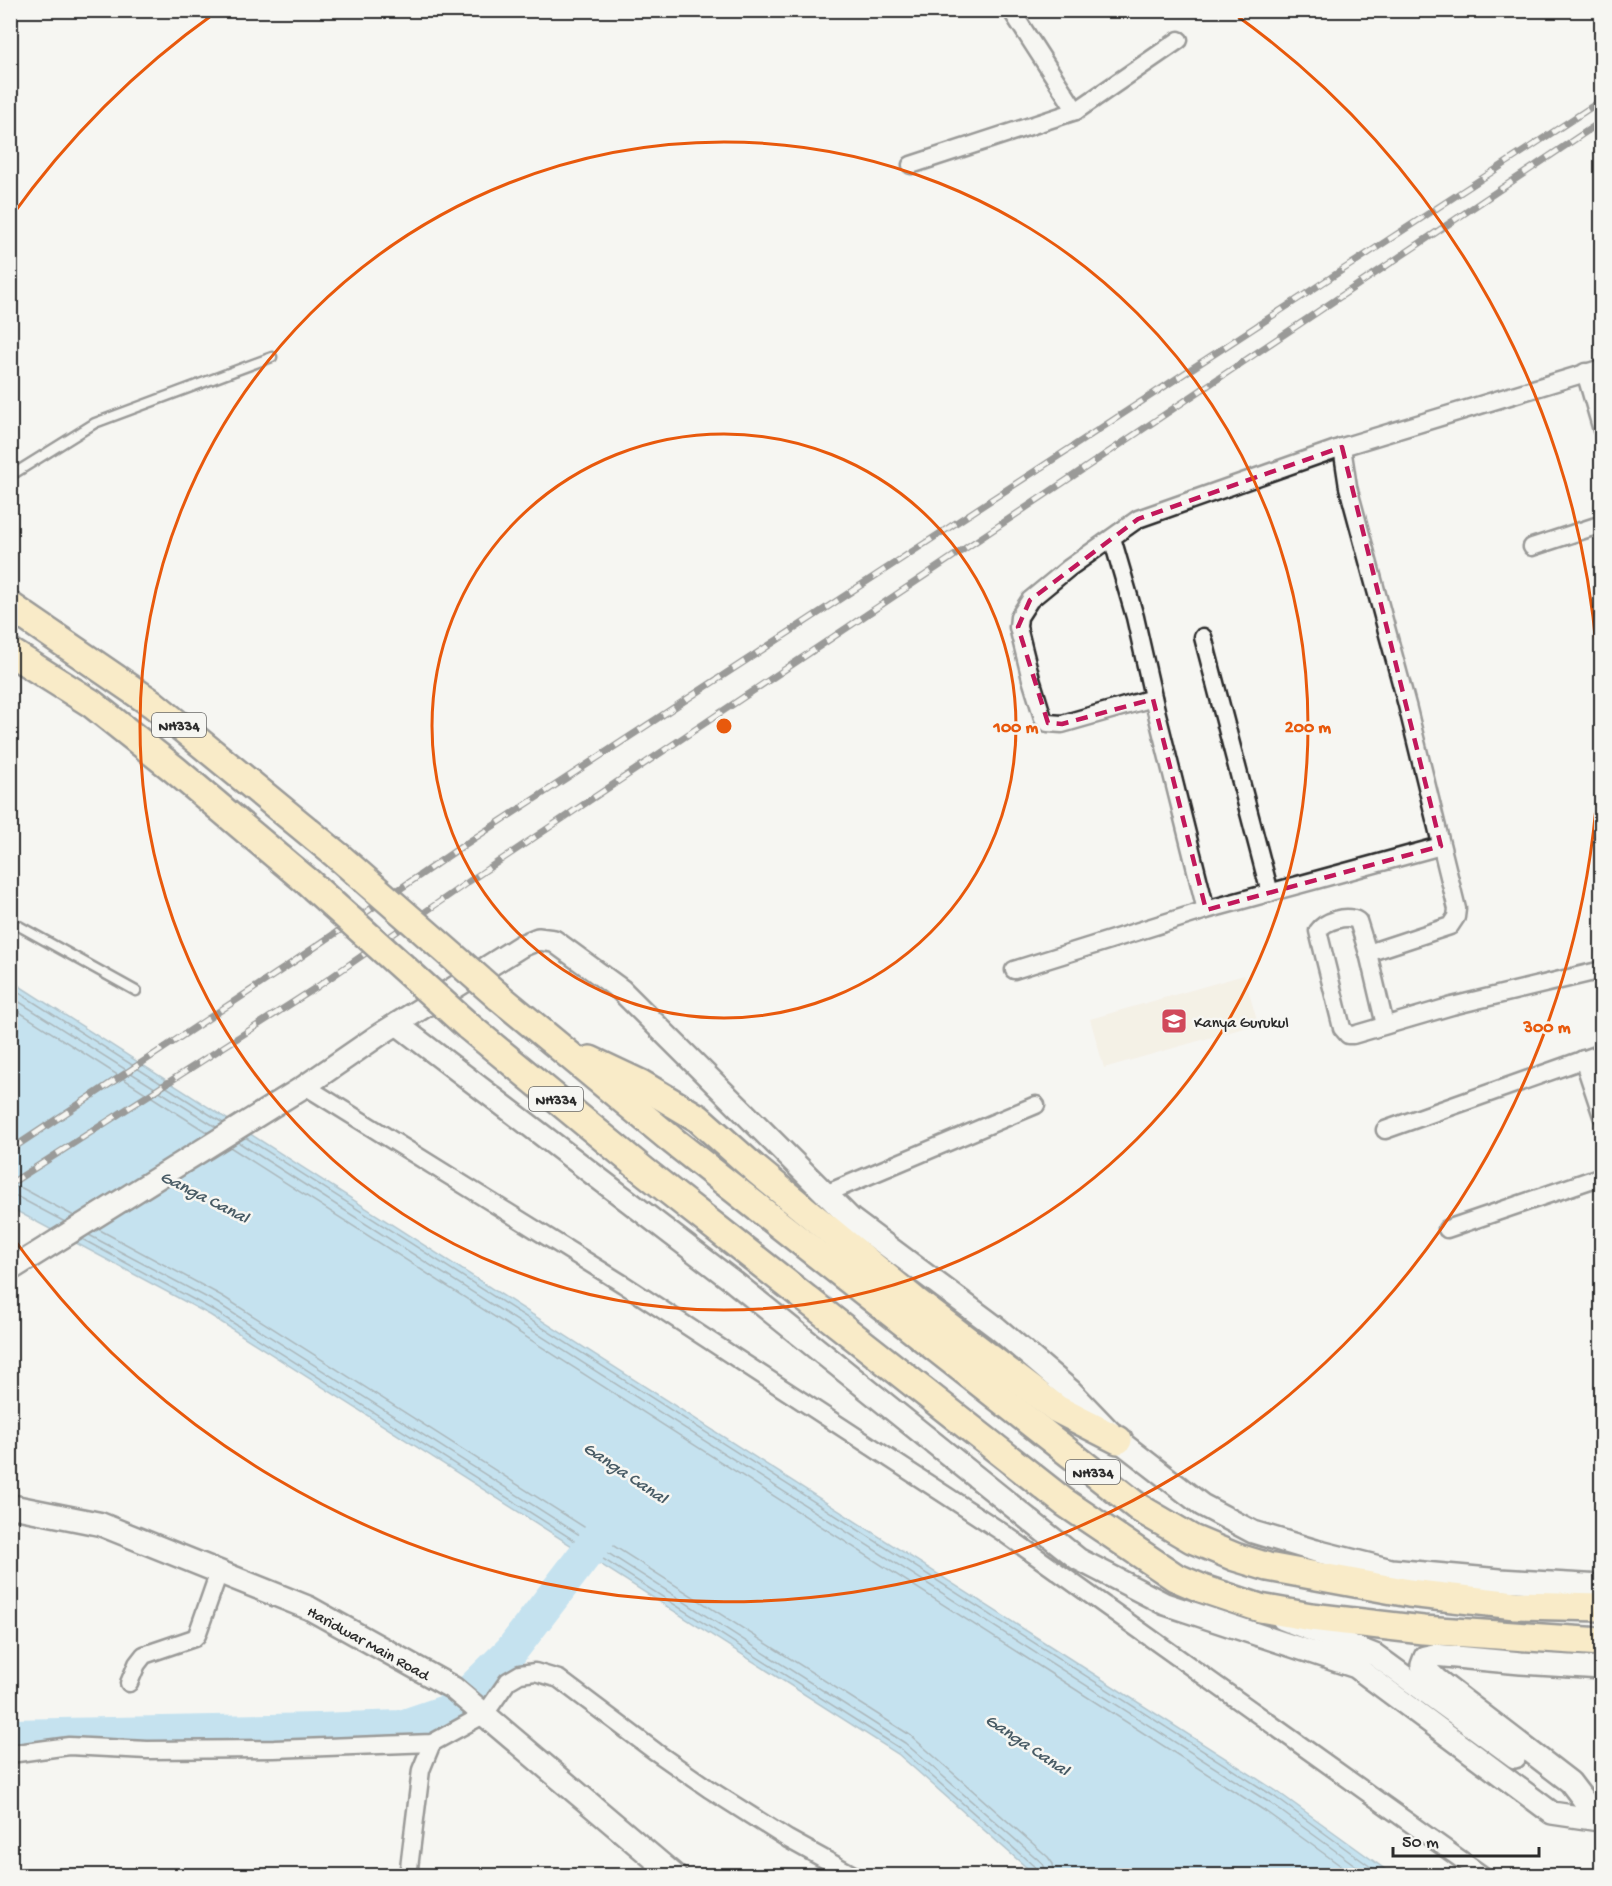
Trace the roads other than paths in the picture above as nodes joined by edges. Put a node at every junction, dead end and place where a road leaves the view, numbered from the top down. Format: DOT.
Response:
graph roads {
  1 [pos="1011,10"];
  2 [pos="1179,40"];
  3 [pos="1076,111"];
  4 [pos="911,165"];
  5 [pos="272,357"];
  6 [pos="1602,368"];
  7 [pos="1585,372"];
  8 [pos="1602,430"];
  9 [pos="1342,447"];
  10 [pos="10,476"];
  11 [pos="1602,524"];
  12 [pos="1112,538"];
  13 [pos="1532,547"];
  14 [pos="10,606"];
  15 [pos="1203,637"];
  16 [pos="10,652"];
  17 [pos="1153,698"];
  18 [pos="1442,846"];
  19 [pos="1270,893"];
  20 [pos="1206,910"];
  21 [pos="10,916"];
  22 [pos="14,922"];
  23 [pos="1368,953"];
  24 [pos="1014,970"];
  25 [pos="1602,970"];
  26 [pos="135,992"];
  27 [pos="397,1024"];
  28 [pos="1385,1025"];
  29 [pos="556,1044"];
  30 [pos="1602,1053"];
  31 [pos="1583,1059"];
  32 [pos="297,1091"];
  33 [pos="1036,1105"];
  34 [pos="1602,1116"];
  35 [pos="1385,1130"];
  36 [pos="1602,1176"];
  37 [pos="825,1194"];
  38 [pos="1447,1229"];
  39 [pos="10,1270"];
  40 [pos="1118,1440"];
  41 [pos="10,1506"];
  42 [pos="219,1572"];
  43 [pos="1602,1586"];
  44 [pos="1602,1607"];
  45 [pos="1260,1608"];
  46 [pos="1602,1642"];
  47 [pos="1602,1668"];
  48 [pos="129,1683"];
  49 [pos="481,1711"];
  50 [pos="432,1743"];
  51 [pos="10,1754"];
  52 [pos="1600,1821"];
  53 [pos="408,1875"];
  54 [pos="675,1875"];
  55 [pos="855,1875"];
  56 [pos="1484,1875"];
  1 -- 3 [label="street"];
  2 -- 3 [label="street"];
  3 -- 4 [label="street"];
  5 -- 10 [label="lane"];
  6 -- 7 [label="street"];
  7 -- 8 [label="street"];
  7 -- 9 [label="street"];
  9 -- 12 [label="street"];
  9 -- 18 [label="street"];
  11 -- 13 [label="street"];
  12 -- 17 [label="street"];
  12 -- 17 [label="street"];
  14 -- 29 [label="highway, NH334, bridge"];
  15 -- 19 [label="street"];
  16 -- 45 [label="highway, NH334, bridge"];
  17 -- 20 [label="street"];
  18 -- 19 [label="street"];
  18 -- 23 [label="street"];
  19 -- 20 [label="street"];
  20 -- 24 [label="street"];
  21 -- 22 [label="lane"];
  22 -- 26 [label="lane"];
  23 -- 28 [label="street"];
  23 -- 28 [label="street"];
  25 -- 28 [label="street"];
  27 -- 32 [label="street"];
  27 -- 37 [label="street"];
  27 -- 52 [label="street"];
  29 -- 40 [label="highway"];
  29 -- 44 [label="highway, NH334"];
  30 -- 31 [label="street"];
  31 -- 34 [label="street"];
  31 -- 35 [label="street"];
  32 -- 39 [label="street"];
  32 -- 56 [label="street"];
  33 -- 37 [label="street"];
  36 -- 38 [label="street"];
  37 -- 40 [label="street"];
  40 -- 43 [label="street"];
  41 -- 42 [label="main road, Haridwar Main Road"];
  42 -- 48 [label="street"];
  42 -- 49 [label="main road, Haridwar Main Road"];
  45 -- 46 [label="highway, NH334"];
  45 -- 52 [label="street"];
  47 -- 52 [label="street"];
  49 -- 50 [label="street"];
  49 -- 54 [label="main road, Haridwar Main Road"];
  49 -- 55 [label="street"];
  50 -- 51 [label="street"];
  50 -- 53 [label="street"];
}
